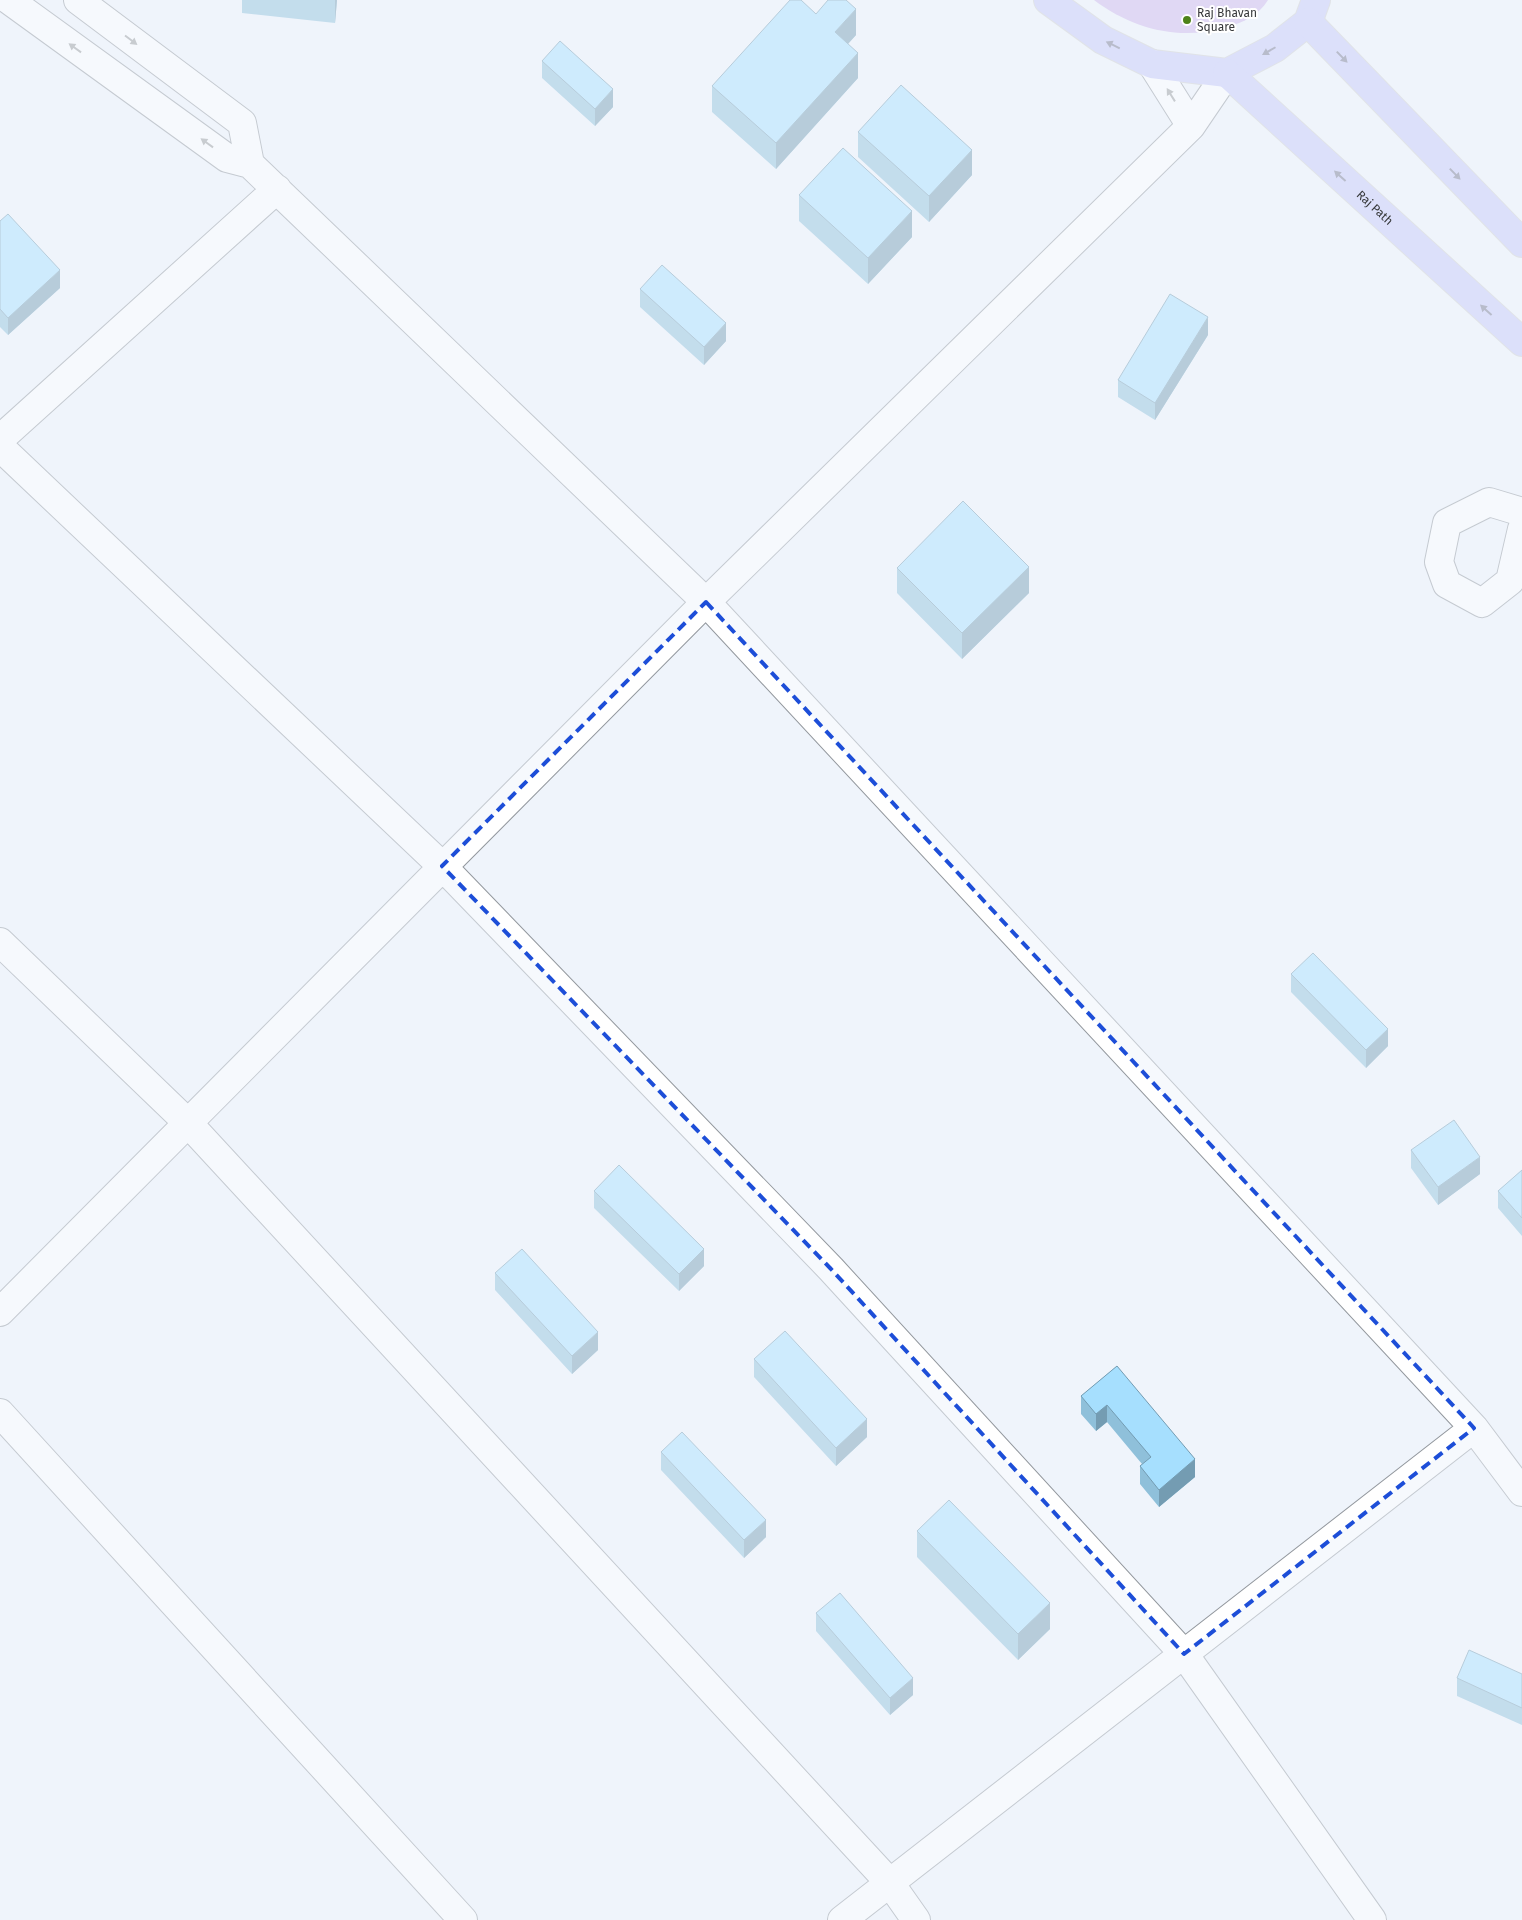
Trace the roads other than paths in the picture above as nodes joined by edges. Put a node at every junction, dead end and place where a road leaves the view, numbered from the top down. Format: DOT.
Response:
graph roads {
  1 [pos="9,0"];
  2 [pos="78,0"];
  3 [pos="1048,0"];
  4 [pos="1312,11"];
  5 [pos="1152,64"];
  6 [pos="1227,73"];
  7 [pos="1191,126"];
  8 [pos="250,164"];
  9 [pos="277,189"];
  10 [pos="1522,243"];
  11 [pos="1522,342"];
  12 [pos="0,439"];
  13 [pos="0,447"];
  14 [pos="1522,512"];
  15 [pos="1522,529"];
  16 [pos="706,602"];
  17 [pos="442,866"];
  18 [pos="0,942"];
  19 [pos="188,1123"];
  20 [pos="0,1312"];
  21 [pos="0,1413"];
  22 [pos="1474,1428"];
  23 [pos="1522,1492"];
  24 [pos="1184,1654"];
  25 [pos="890,1883"];
  26 [pos="463,1920"];
  27 [pos="842,1920"];
  28 [pos="916,1920"];
  29 [pos="1372,1920"];
  8 -- 1 [label="street, one-way"];
  2 -- 8 [label="street, one-way"];
  5 -- 3 [label="main road, one-way"];
  4 -- 6 [label="main road, one-way"];
  4 -- 10 [label="main road, one-way"];
  5 -- 6 [label="main road"];
  7 -- 5 [label="street, one-way"];
  6 -- 7 [label="street"];
  11 -- 6 [label="main road, Raj Path, one-way"];
  7 -- 16 [label="street"];
  8 -- 9 [label="street"];
  9 -- 12 [label="street"];
  9 -- 16 [label="street"];
  13 -- 17 [label="street"];
  14 -- 15 [label="street"];
  16 -- 17 [label="street"];
  16 -- 22 [label="street"];
  17 -- 19 [label="street"];
  17 -- 24 [label="street"];
  18 -- 19 [label="street"];
  19 -- 20 [label="street"];
  19 -- 25 [label="street"];
  21 -- 26 [label="street"];
  22 -- 23 [label="street"];
  22 -- 24 [label="street"];
  24 -- 25 [label="street"];
  24 -- 29 [label="street"];
  25 -- 27 [label="street"];
  25 -- 28 [label="street"];
}
